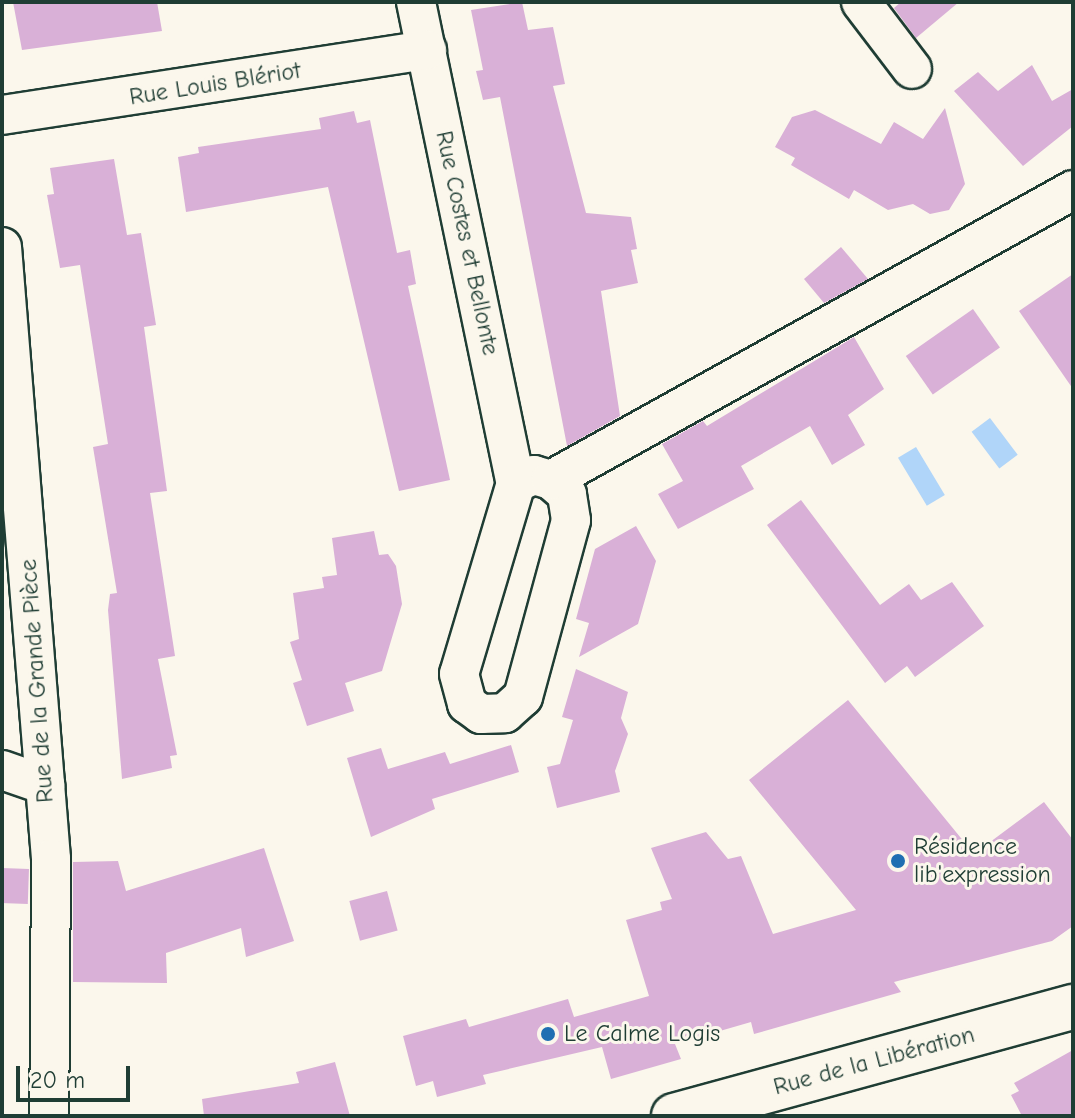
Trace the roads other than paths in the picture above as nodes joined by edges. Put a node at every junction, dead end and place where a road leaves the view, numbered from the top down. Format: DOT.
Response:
graph roads {
  1 [pos="416,2"];
  2 [pos="861,2"];
  3 [pos="427,50"];
  4 [pos="912,69"];
  5 [pos="2,115"];
  6 [pos="1073,190"];
  7 [pos="2,247"];
  8 [pos="534,482"];
  9 [pos="2,770"];
  10 [pos="45,785"];
  11 [pos="1073,1007"];
  12 [pos="49,1116"];
  13 [pos="674,1116"];
  1 -- 3 [label="street, Rue Costes et Bellonte"];
  2 -- 4 [label="street"];
  3 -- 5 [label="street, Rue Louis Blériot"];
  3 -- 8 [label="street, Rue Costes et Bellonte"];
  6 -- 8 [label="street"];
  7 -- 10 [label="street, Rue de la Grande Pièce"];
  8 -- 8 [label="street, Rue Costes et Bellonte"];
  9 -- 10 [label="street"];
  10 -- 12 [label="street, Rue de la Grande Pièce"];
  11 -- 13 [label="street, Rue de la Libération"];
}
